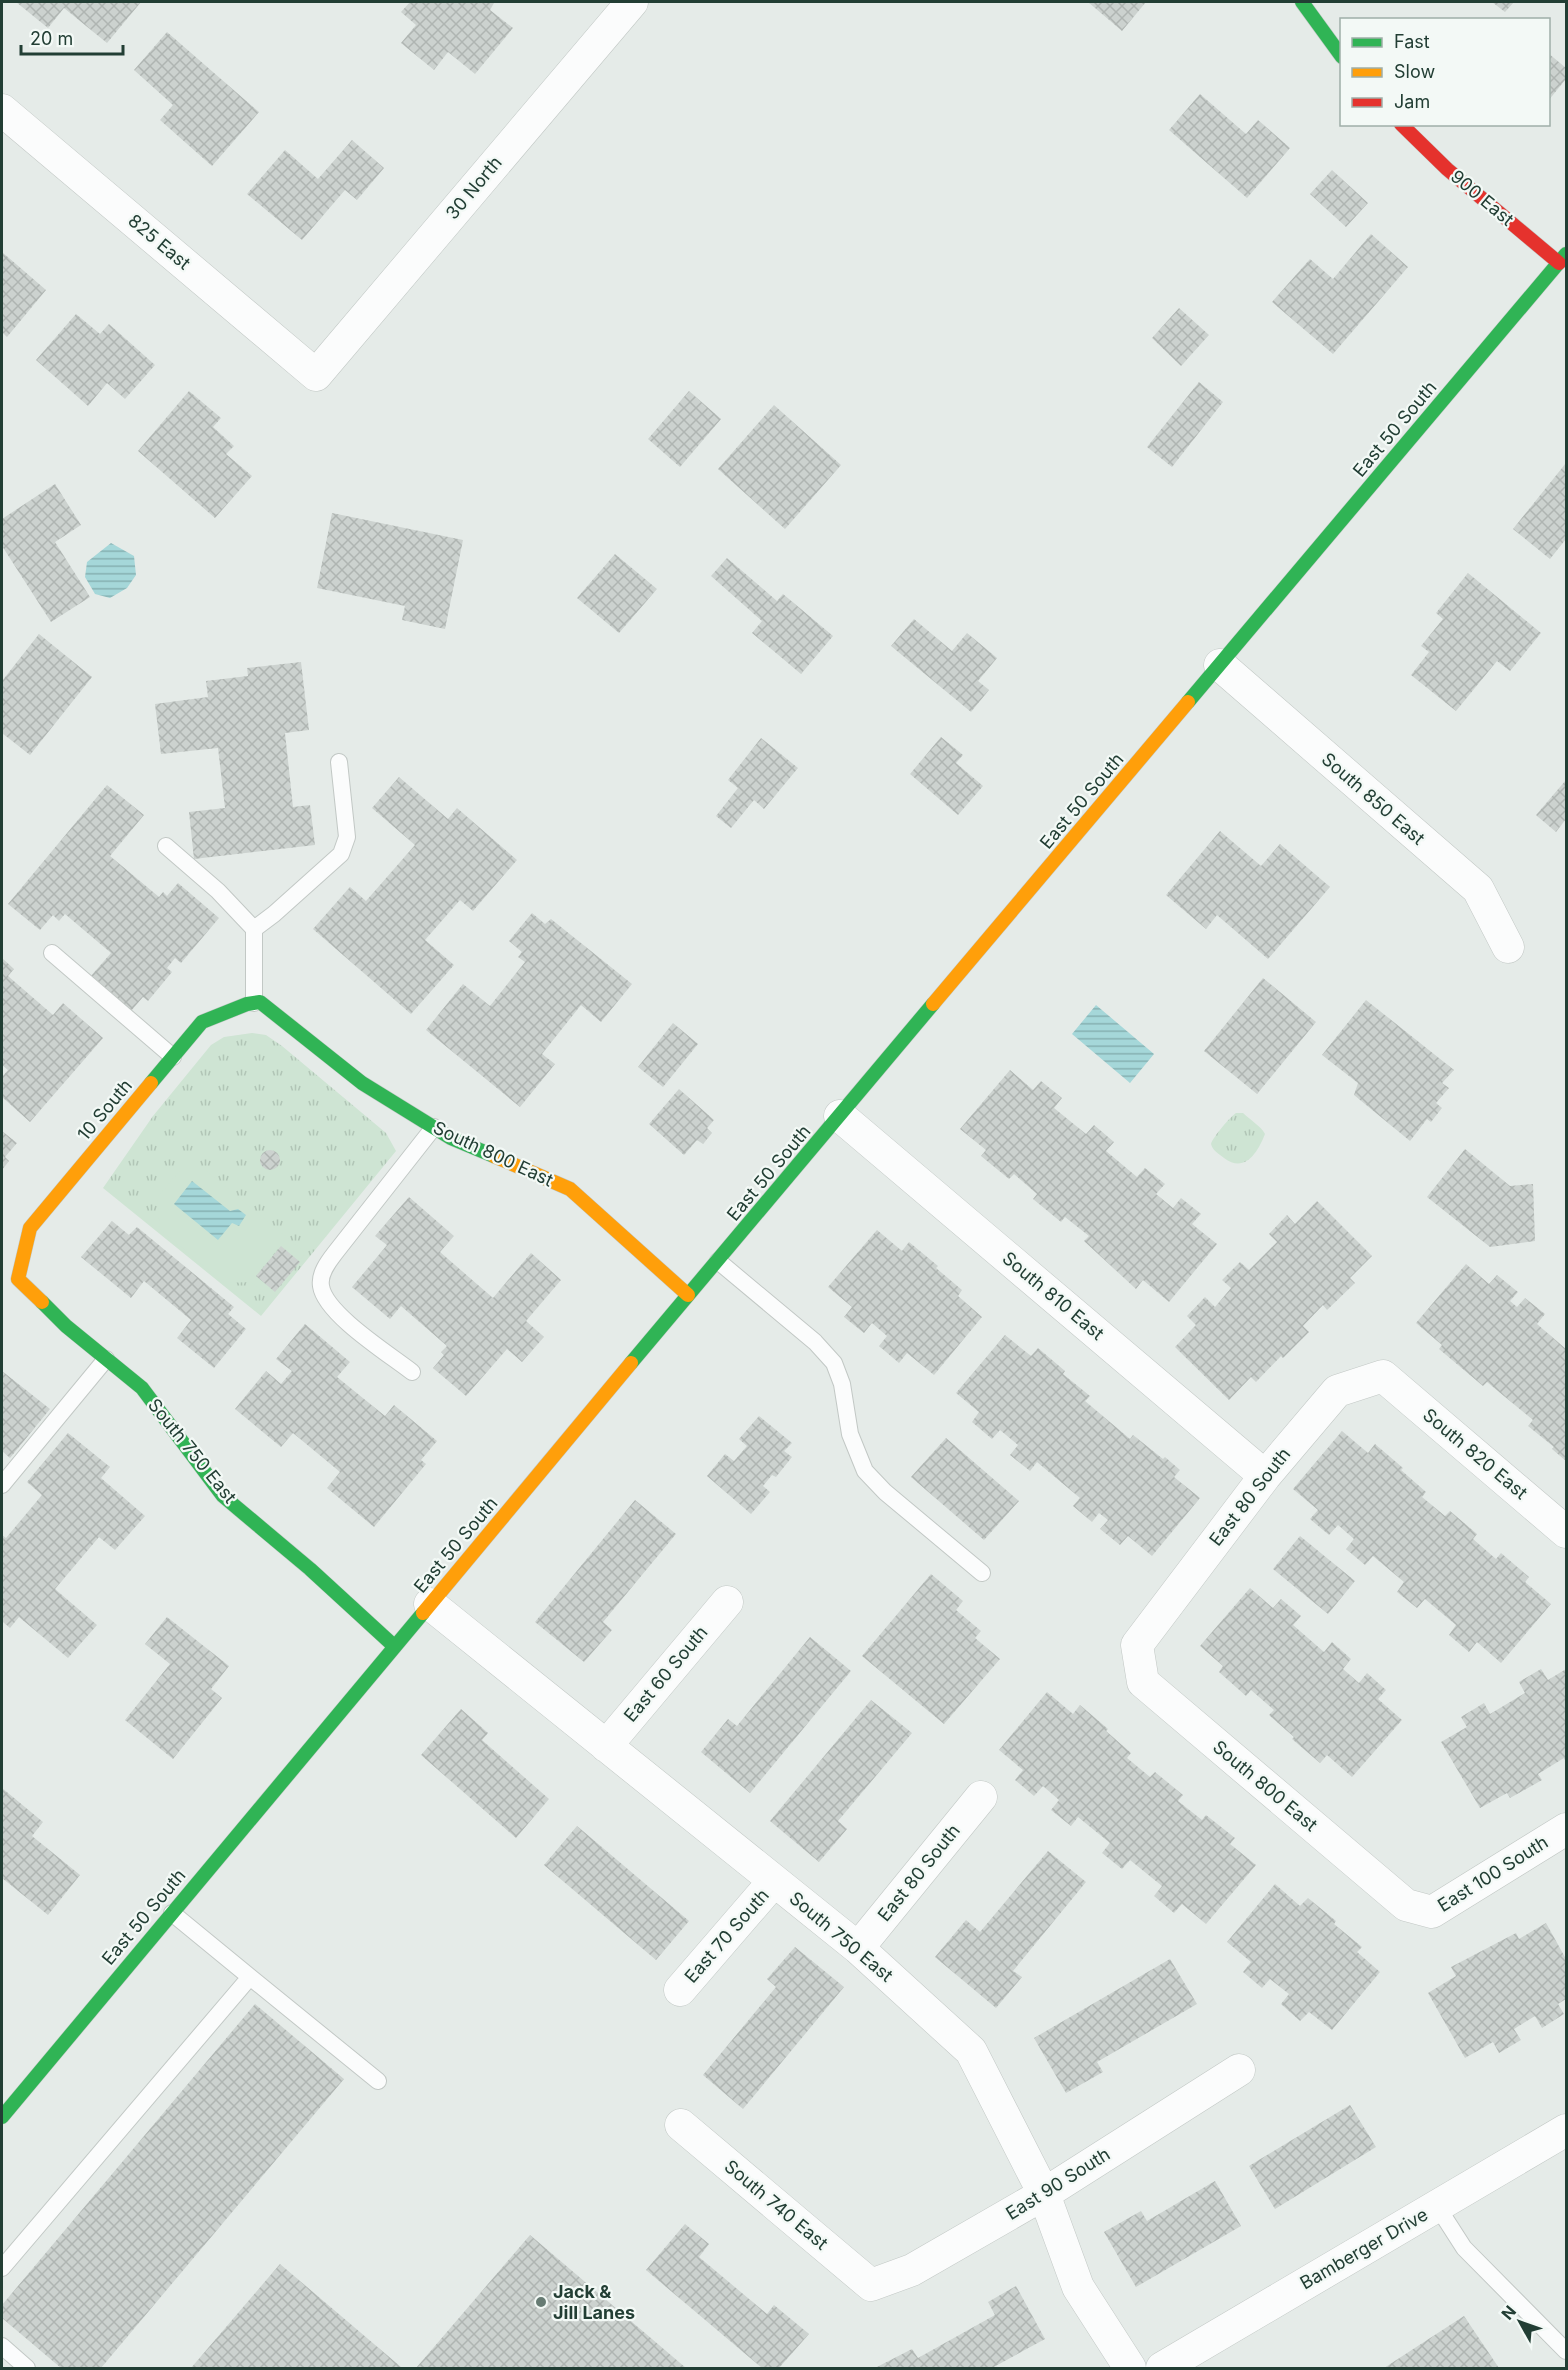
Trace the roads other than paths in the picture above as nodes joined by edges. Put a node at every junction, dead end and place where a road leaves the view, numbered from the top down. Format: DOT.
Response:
graph roads {
  1 [pos="632,2"];
  2 [pos="1302,2"];
  3 [pos="1340,56"];
  4 [pos="2,110"];
  5 [pos="1403,126"];
  6 [pos="1564,262"];
  7 [pos="316,375"];
  8 [pos="1220,665"];
  9 [pos="339,762"];
  10 [pos="166,846"];
  11 [pos="254,929"];
  12 [pos="1508,947"];
  13 [pos="52,953"];
  14 [pos="257,1003"];
  15 [pos="173,1057"];
  16 [pos="840,1116"];
  17 [pos="434,1127"];
  18 [pos="718,1261"];
  19 [pos="18,1279"];
  20 [pos="688,1295"];
  21 [pos="106,1359"];
  22 [pos="412,1372"];
  23 [pos="1383,1376"];
  24 [pos="1265,1476"];
  25 [pos="2,1485"];
  26 [pos="1566,1532"];
  27 [pos="982,1574"];
  28 [pos="727,1602"];
  29 [pos="430,1604"];
  30 [pos="1137,1645"];
  31 [pos="394,1646"];
  32 [pos="606,1746"];
  33 [pos="981,1797"];
  34 [pos="1566,1829"];
  35 [pos="774,1881"];
  36 [pos="1418,1908"];
  37 [pos="172,1913"];
  38 [pos="858,1948"];
  39 [pos="250,1977"];
  40 [pos="680,1990"];
  41 [pos="1239,2070"];
  42 [pos="378,2081"];
  43 [pos="2,2117"];
  44 [pos="681,2125"];
  45 [pos="1566,2130"];
  46 [pos="1044,2194"];
  47 [pos="1437,2206"];
  48 [pos="2,2268"];
  49 [pos="871,2285"];
  50 [pos="2,2346"];
  51 [pos="1566,2351"];
  52 [pos="27,2368"];
  53 [pos="1130,2368"];
  54 [pos="1162,2368"];
  1 -- 7 [label="street, 30 North"];
  2 -- 3 [label="main road"];
  4 -- 7 [label="street, 825 East"];
  5 -- 6 [label="main road, 900 East"];
  6 -- 8 [label="main road, East 50 South"];
  8 -- 12 [label="street, South 850 East"];
  8 -- 16 [label="main road, East 50 South"];
  9 -- 11 [label="lane"];
  10 -- 11 [label="lane"];
  11 -- 14 [label="lane"];
  13 -- 15 [label="lane"];
  14 -- 15 [label="main road, 10 South"];
  14 -- 17 [label="main road, South 800 East"];
  15 -- 19 [label="main road, 10 South"];
  16 -- 18 [label="main road, East 50 South"];
  16 -- 24 [label="street, South 810 East"];
  17 -- 20 [label="main road, South 800 East"];
  17 -- 22 [label="lane"];
  18 -- 20 [label="main road, East 50 South"];
  18 -- 27 [label="lane"];
  19 -- 21 [label="main road, South 750 East"];
  20 -- 29 [label="main road, East 50 South"];
  21 -- 25 [label="lane"];
  21 -- 31 [label="main road, South 750 East"];
  23 -- 24 [label="street, East 80 South"];
  23 -- 26 [label="street, South 820 East"];
  24 -- 30 [label="street, East 80 South"];
  28 -- 32 [label="street, East 60 South"];
  29 -- 31 [label="main road, East 50 South"];
  29 -- 32 [label="street, South 750 East"];
  30 -- 36 [label="street, South 800 East"];
  31 -- 37 [label="main road, East 50 South"];
  32 -- 35 [label="street, South 750 East"];
  33 -- 38 [label="street, East 80 South"];
  34 -- 36 [label="street, East 100 South"];
  35 -- 38 [label="street, South 750 East"];
  35 -- 40 [label="street, East 70 South"];
  37 -- 39 [label="lane"];
  37 -- 43 [label="main road, East 50 South"];
  38 -- 46 [label="street, South 750 East"];
  39 -- 42 [label="lane"];
  39 -- 48 [label="lane"];
  41 -- 46 [label="street, East 90 South"];
  44 -- 49 [label="street, South 740 East"];
  45 -- 47 [label="street, Bamberger Drive"];
  46 -- 49 [label="street, East 90 South"];
  46 -- 53 [label="street, South 750 East"];
  47 -- 51 [label="lane"];
  47 -- 54 [label="street, Bamberger Drive"];
  50 -- 52 [label="lane"];
}
